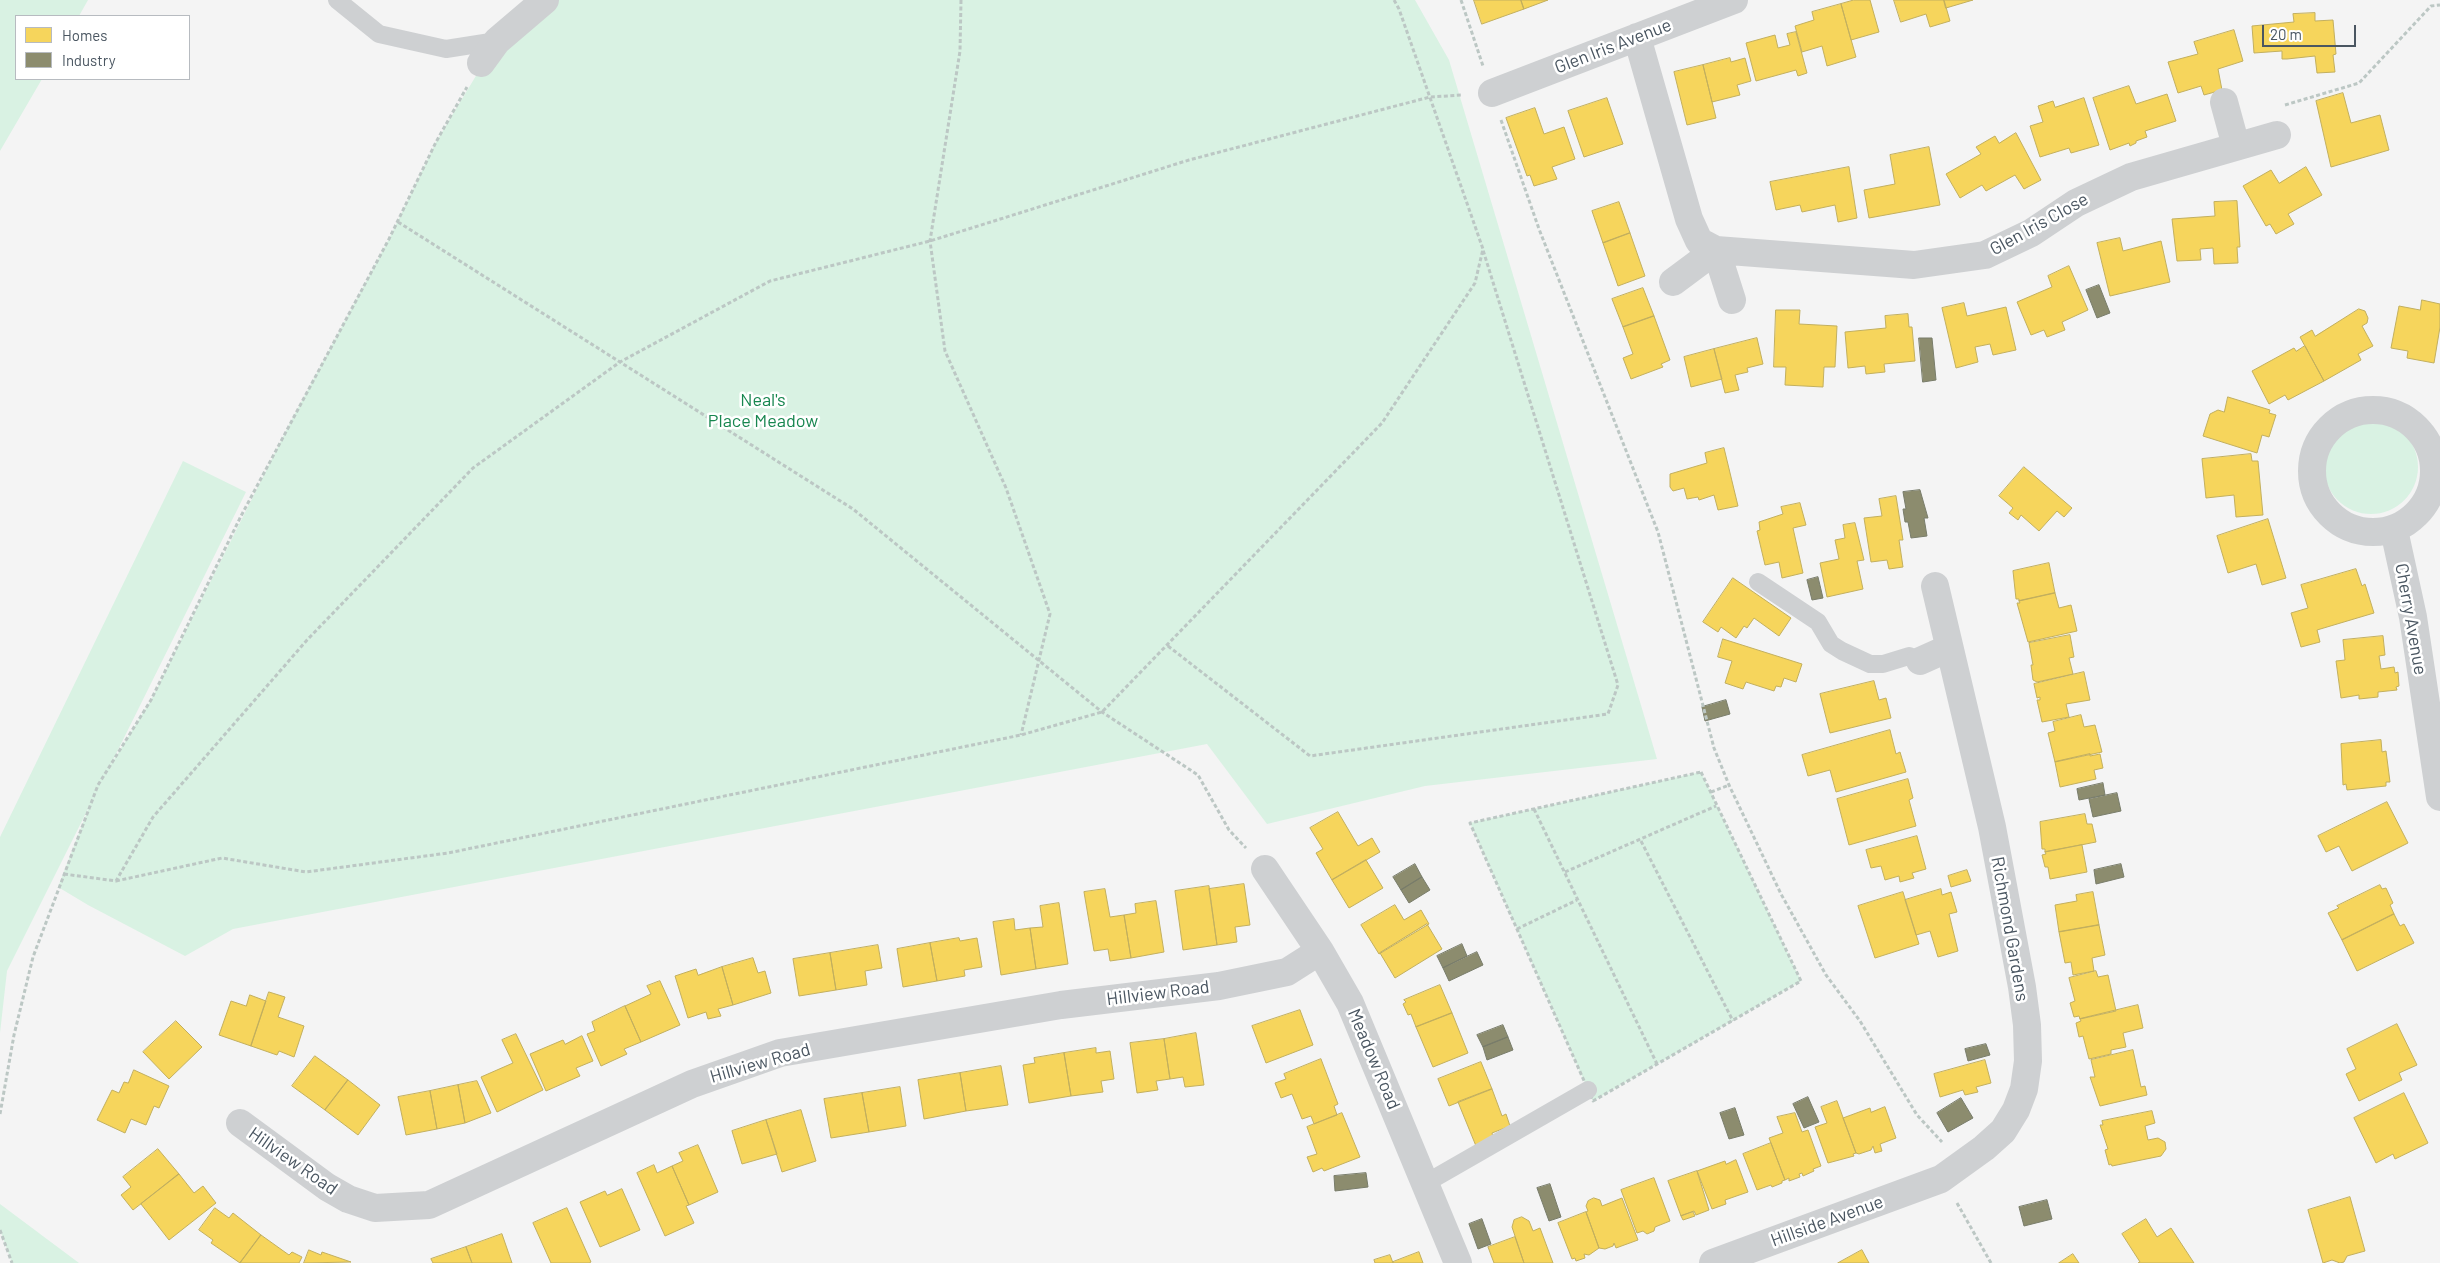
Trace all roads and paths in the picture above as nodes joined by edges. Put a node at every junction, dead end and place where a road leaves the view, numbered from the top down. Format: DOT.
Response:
graph roads {
  1 [pos="337,0"];
  2 [pos="545,0"];
  3 [pos="961,0"];
  4 [pos="1394,0"];
  5 [pos="1461,0"];
  6 [pos="1734,0"];
  7 [pos="2440,5"];
  8 [pos="1637,37"];
  9 [pos="497,40"];
  10 [pos="481,63"];
  11 [pos="1492,93"];
  12 [pos="1430,97"];
  13 [pos="2224,102"];
  14 [pos="2277,135"];
  15 [pos="2236,146"];
  16 [pos="398,222"];
  17 [pos="930,241"];
  18 [pos="1483,249"];
  19 [pos="1716,250"];
  20 [pos="1673,282"];
  21 [pos="1732,300"];
  22 [pos="620,362"];
  23 [pos="2394,530"];
  24 [pos="1758,582"];
  25 [pos="1935,586"];
  26 [pos="1168,646"];
  27 [pos="1949,648"];
  28 [pos="1038,660"];
  29 [pos="1920,661"];
  30 [pos="1102,712"];
  31 [pos="1021,735"];
  32 [pos="1729,785"];
  33 [pos="1711,792"];
  34 [pos="2440,797"];
  35 [pos="1716,806"];
  36 [pos="1534,809"];
  37 [pos="1640,841"];
  38 [pos="1265,869"];
  39 [pos="1564,872"];
  40 [pos="64,874"];
  41 [pos="116,881"];
  42 [pos="1577,900"];
  43 [pos="1518,929"];
  44 [pos="1320,951"];
  45 [pos="1733,1022"];
  46 [pos="1657,1064"];
  47 [pos="1588,1090"];
  48 [pos="0,1114"];
  49 [pos="240,1123"];
  50 [pos="1952,1172"];
  51 [pos="1426,1183"];
  52 [pos="0,1230"];
  53 [pos="1750,1257"];
  54 [pos="12,1263"];
  55 [pos="1458,1263"];
  56 [pos="1713,1263"];
  57 [pos="1991,1263"];
  1 -- 9 [label="lane"];
  2 -- 9 [label="street"];
  3 -- 17 [label="path"];
  4 -- 12 [label="path"];
  5 -- 11 [label="path"];
  6 -- 8 [label="street, Glen Iris Avenue"];
  7 -- 14 [label="path"];
  8 -- 11 [label="street, Glen Iris Avenue"];
  8 -- 19 [label="street"];
  9 -- 10 [label="street"];
  10 -- 16 [label="path"];
  11 -- 32 [label="path"];
  12 -- 17 [label="path"];
  12 -- 18 [label="path"];
  13 -- 15 [label="street"];
  14 -- 15 [label="street, Glen Iris Close"];
  15 -- 19 [label="street, Glen Iris Close"];
  16 -- 22 [label="path"];
  16 -- 40 [label="path"];
  17 -- 22 [label="path"];
  17 -- 28 [label="path"];
  18 -- 26 [label="path"];
  18 -- 26 [label="path"];
  19 -- 20 [label="street"];
  19 -- 21 [label="street"];
  22 -- 28 [label="path"];
  22 -- 41 [label="path"];
  23 -- 23 [label="street"];
  23 -- 34 [label="street, Cherry Avenue"];
  24 -- 29 [label="lane"];
  25 -- 27 [label="street, Richmond Gardens"];
  26 -- 30 [label="path"];
  27 -- 29 [label="street"];
  27 -- 50 [label="street, Richmond Gardens"];
  28 -- 30 [label="path"];
  28 -- 31 [label="path"];
  30 -- 31 [label="path"];
  30 -- 38 [label="path"];
  31 -- 41 [label="path"];
  32 -- 33 [label="path"];
  32 -- 50 [label="path"];
  33 -- 35 [label="path"];
  33 -- 36 [label="path"];
  35 -- 37 [label="path"];
  35 -- 45 [label="path"];
  36 -- 39 [label="path"];
  36 -- 43 [label="path"];
  37 -- 39 [label="path"];
  37 -- 45 [label="path"];
  38 -- 44 [label="street, Meadow Road"];
  39 -- 42 [label="path"];
  40 -- 41 [label="path"];
  40 -- 48 [label="path"];
  42 -- 43 [label="path"];
  42 -- 46 [label="path"];
  43 -- 47 [label="path"];
  44 -- 49 [label="street, Hillview Road"];
  44 -- 51 [label="street, Meadow Road"];
  45 -- 46 [label="path"];
  46 -- 47 [label="path"];
  47 -- 51 [label="lane"];
  50 -- 53 [label="street, Hillside Avenue"];
  50 -- 57 [label="path"];
  51 -- 55 [label="street, Meadow Road"];
  52 -- 54 [label="path"];
  53 -- 56 [label="street, Hillside Avenue"];
}
